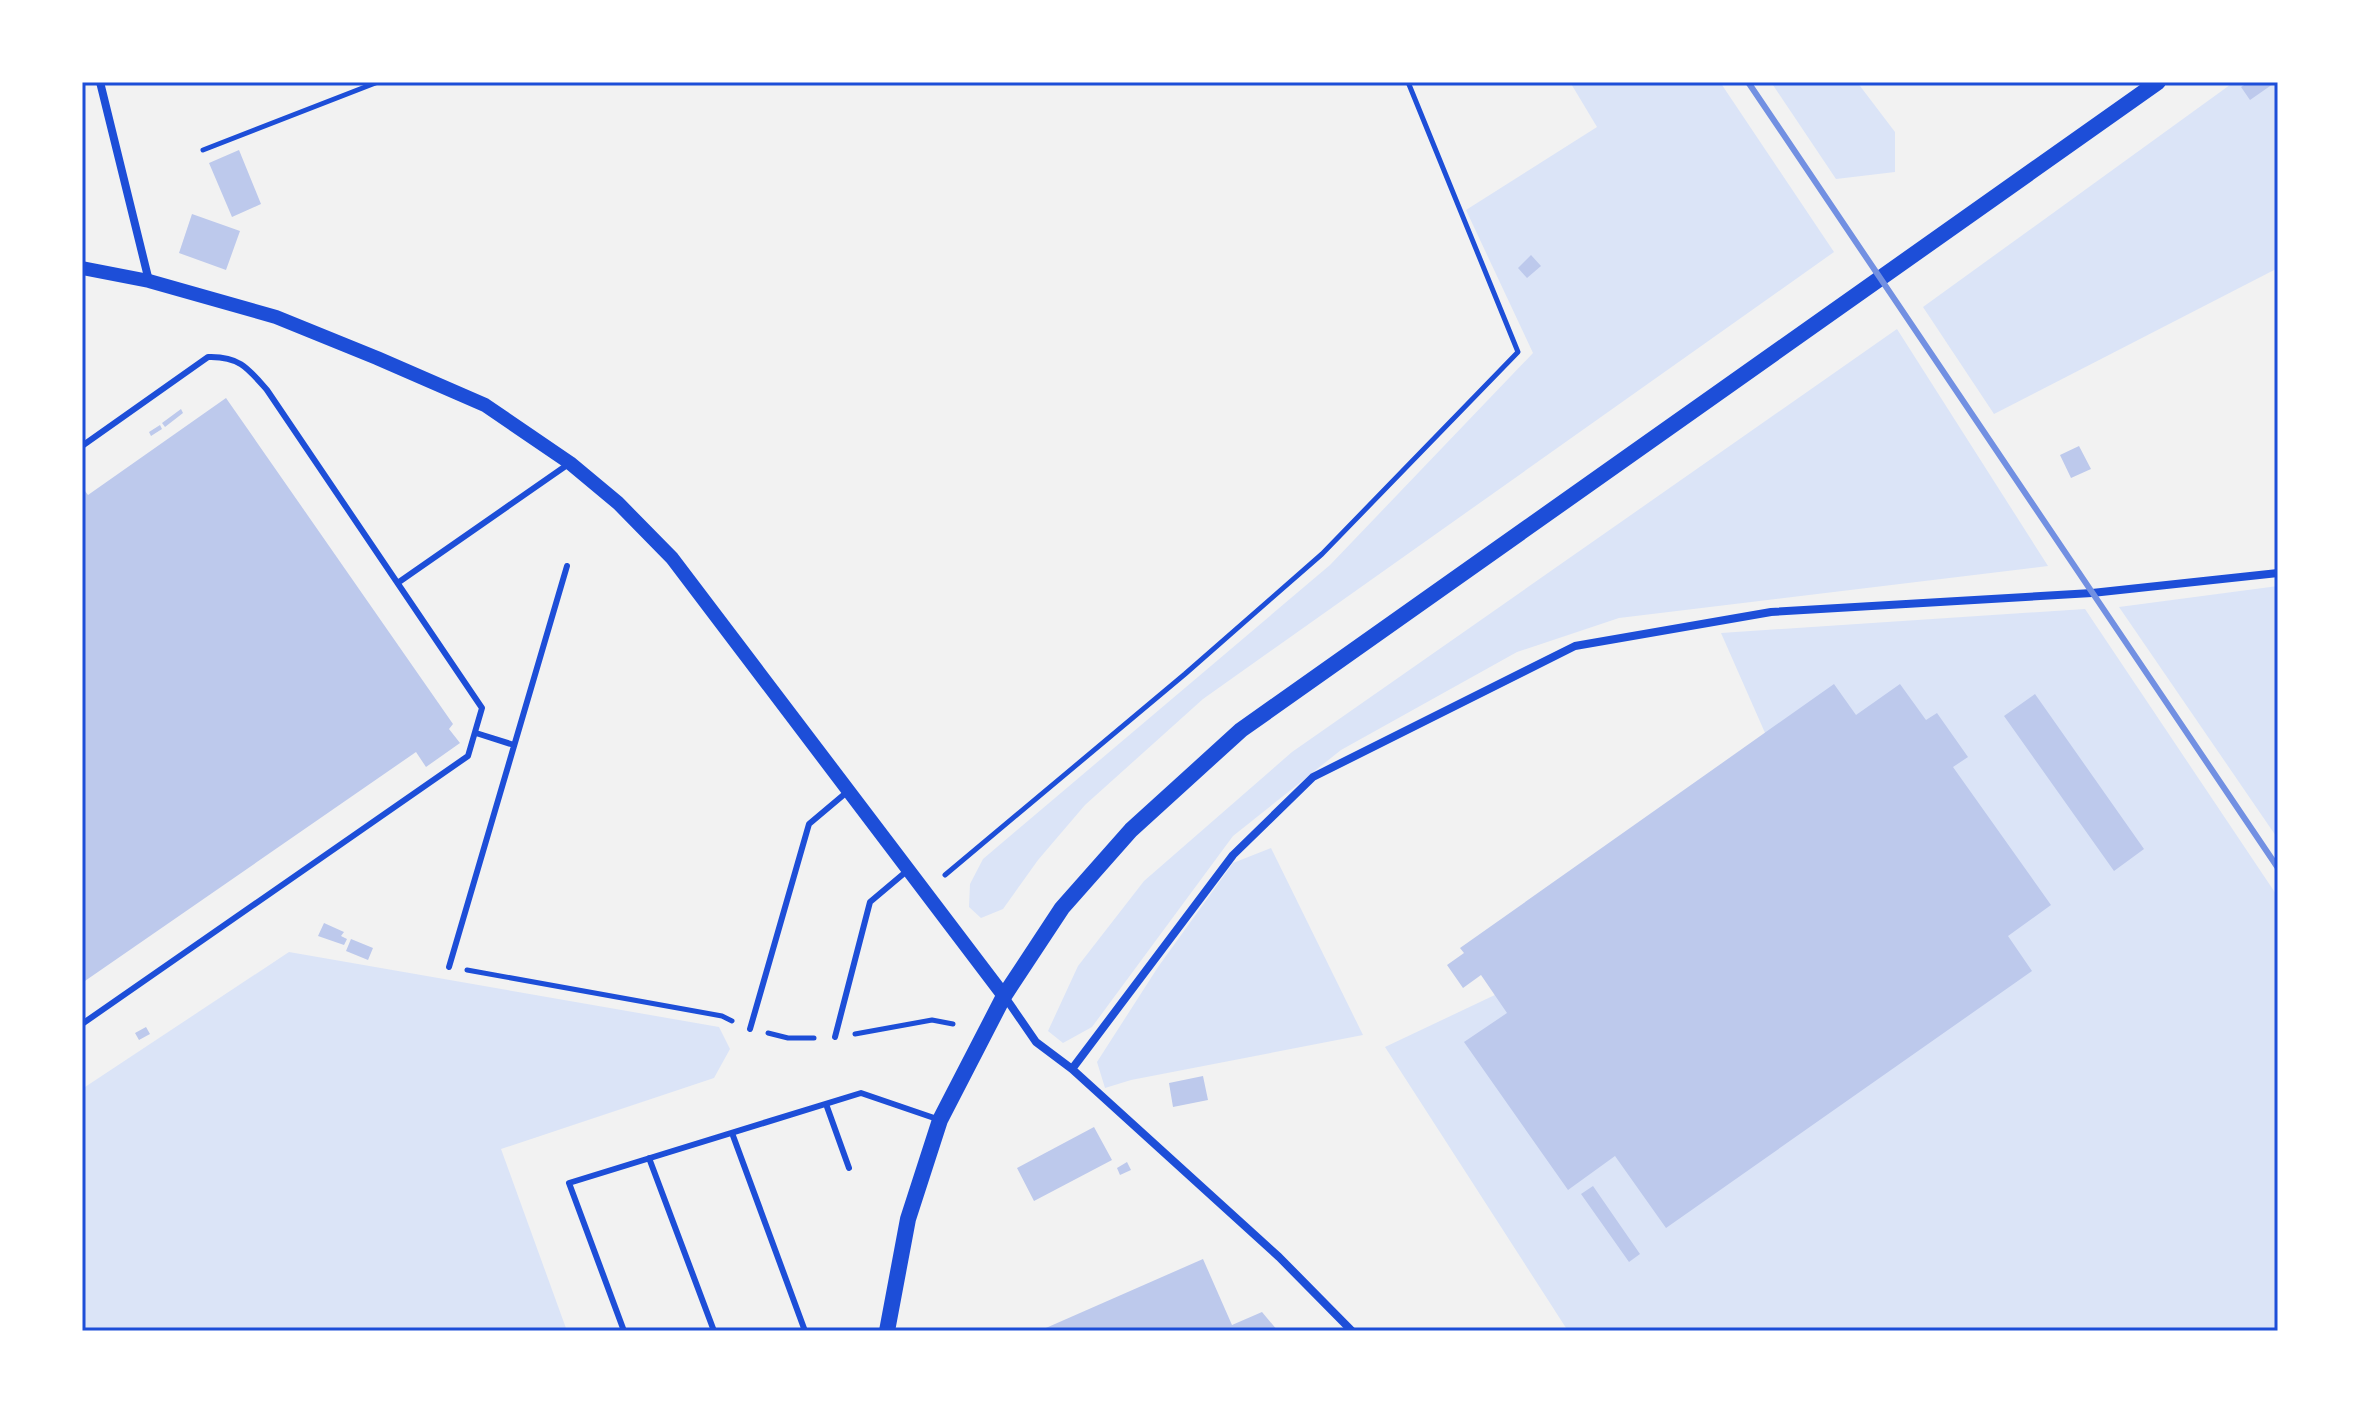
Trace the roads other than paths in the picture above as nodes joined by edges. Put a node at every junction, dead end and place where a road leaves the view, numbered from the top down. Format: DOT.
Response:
graph roads {
  1 [pos="100,82"];
  2 [pos="2158,82"];
  3 [pos="82,268"];
  4 [pos="149,281"];
  5 [pos="82,446"];
  6 [pos="570,463"];
  7 [pos="567,566"];
  8 [pos="2278,573"];
  9 [pos="399,582"];
  10 [pos="476,733"];
  11 [pos="514,745"];
  12 [pos="850,790"];
  13 [pos="908,870"];
  14 [pos="449,967"];
  15 [pos="1004,996"];
  16 [pos="82,1024"];
  17 [pos="750,1029"];
  18 [pos="835,1037"];
  19 [pos="1072,1069"];
  20 [pos="826,1104"];
  21 [pos="940,1120"];
  22 [pos="732,1133"];
  23 [pos="649,1158"];
  24 [pos="849,1168"];
  25 [pos="624,1331"];
  26 [pos="714,1331"];
  27 [pos="805,1331"];
  28 [pos="887,1331"];
  29 [pos="1352,1331"];
  1 -- 4 [label="street"];
  2 -- 15 [label="main road"];
  3 -- 4 [label="street"];
  4 -- 6 [label="street"];
  5 -- 9 [label="lane"];
  6 -- 9 [label="lane"];
  6 -- 12 [label="street"];
  7 -- 11 [label="lane"];
  8 -- 19 [label="street"];
  9 -- 10 [label="lane"];
  10 -- 11 [label="lane"];
  10 -- 16 [label="lane"];
  11 -- 14 [label="lane"];
  12 -- 13 [label="street"];
  12 -- 17 [label="lane"];
  13 -- 15 [label="street"];
  13 -- 18 [label="lane"];
  15 -- 19 [label="street"];
  15 -- 21 [label="main road"];
  19 -- 29 [label="street"];
  20 -- 21 [label="lane"];
  20 -- 22 [label="lane"];
  20 -- 24 [label="lane"];
  21 -- 28 [label="main road"];
  22 -- 23 [label="lane"];
  22 -- 27 [label="lane"];
  23 -- 25 [label="lane"];
  23 -- 26 [label="lane"];
}
